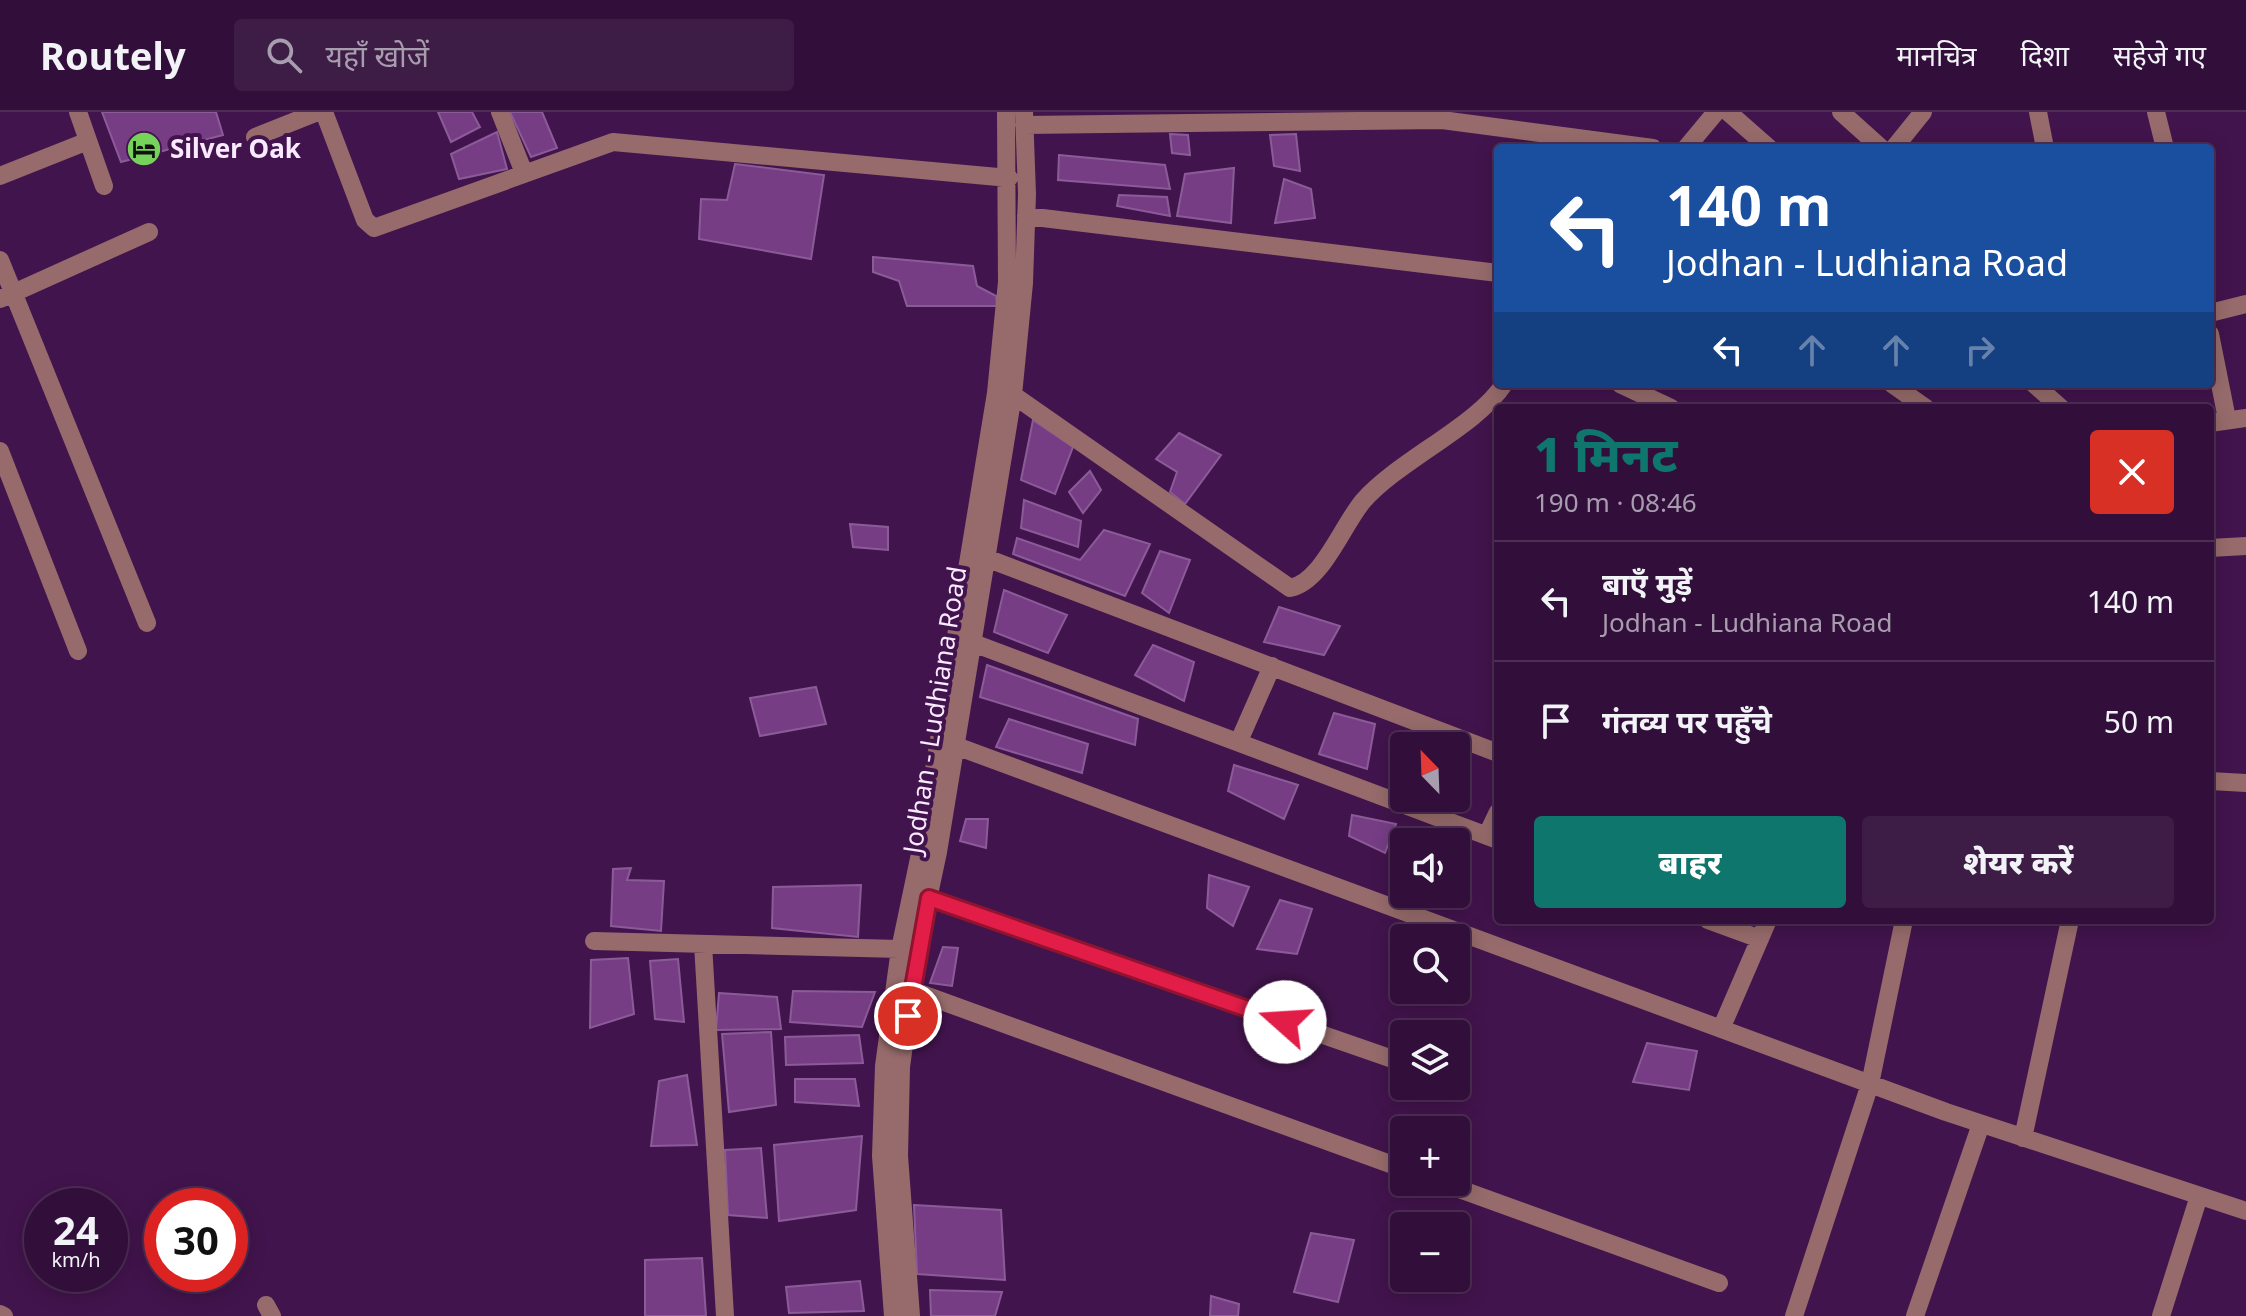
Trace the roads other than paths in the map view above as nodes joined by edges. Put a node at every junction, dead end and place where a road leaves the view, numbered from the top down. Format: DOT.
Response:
graph roads {
  1 [pos="78,112"];
  2 [pos="318,112"];
  3 [pos="324,112"];
  4 [pos="500,112"];
  5 [pos="1006,112"];
  6 [pos="1716,112"];
  7 [pos="1728,112"];
  8 [pos="1841,112"];
  9 [pos="1923,112"];
  10 [pos="2038,112"];
  11 [pos="2156,112"];
  12 [pos="1024,119"];
  13 [pos="255,137"];
  14 [pos="88,141"];
  15 [pos="1623,144"];
  16 [pos="1689,144"];
  17 [pos="1764,144"];
  18 [pos="1877,144"];
  19 [pos="1897,144"];
  20 [pos="2044,144"];
  21 [pos="2164,144"];
  22 [pos="524,173"];
  23 [pos="0,176"];
  24 [pos="1009,178"];
  25 [pos="104,186"];
  26 [pos="1026,216"];
  27 [pos="149,232"];
  28 [pos="0,260"];
  29 [pos="1494,273"];
  30 [pos="7,296"];
  31 [pos="2246,304"];
  32 [pos="2214,312"];
  33 [pos="2214,378"];
  34 [pos="1500,388"];
  35 [pos="1628,388"];
  36 [pos="1898,388"];
  37 [pos="2038,388"];
  38 [pos="1013,395"];
  39 [pos="1662,404"];
  40 [pos="1920,404"];
  41 [pos="2056,404"];
  42 [pos="2246,418"];
  43 [pos="2218,421"];
  44 [pos="0,451"];
  45 [pos="2246,546"];
  46 [pos="2214,548"];
  47 [pos="986,558"];
  48 [pos="147,623"];
  49 [pos="973,643"];
  50 [pos="78,651"];
  51 [pos="1272,666"];
  52 [pos="1239,741"];
  53 [pos="956,746"];
  54 [pos="1494,751"];
  55 [pos="2214,781"];
  56 [pos="2246,783"];
  57 [pos="1492,838"];
  58 [pos="929,898"];
  59 [pos="1719,924"];
  60 [pos="1766,924"];
  61 [pos="1903,924"];
  62 [pos="2069,924"];
  63 [pos="1760,939"];
  64 [pos="594,941"];
  65 [pos="703,944"];
  66 [pos="900,949"];
  67 [pos="911,990"];
  68 [pos="1721,1029"];
  69 [pos="1390,1058"];
  70 [pos="1870,1084"];
  71 [pos="1981,1124"];
  72 [pos="2023,1138"];
  73 [pos="1390,1164"];
  74 [pos="1470,1193"];
  75 [pos="2199,1196"];
  76 [pos="2246,1211"];
  77 [pos="1719,1283"];
  78 [pos="725,1316"];
  79 [pos="893,1316"];
  80 [pos="911,1316"];
  81 [pos="1794,1316"];
  82 [pos="1915,1316"];
  83 [pos="2161,1316"];
  1 -- 14 [label="street"];
  2 -- 13 [label="street"];
  3 -- 22 [label="street"];
  4 -- 22 [label="street"];
  5 -- 24 [label="street, Jodhan - Ludhiana Road"];
  6 -- 16 [label="street"];
  7 -- 17 [label="street"];
  8 -- 18 [label="street"];
  9 -- 19 [label="street"];
  10 -- 20 [label="street"];
  11 -- 21 [label="street"];
  12 -- 15 [label="street"];
  12 -- 26 [label="street, Jodhan - Ludhiana Road"];
  14 -- 23 [label="street"];
  14 -- 25 [label="street"];
  22 -- 24 [label="street"];
  24 -- 66 [label="street, Jodhan - Ludhiana Road"];
  26 -- 29 [label="street"];
  26 -- 38 [label="street, Jodhan - Ludhiana Road"];
  27 -- 30 [label="street"];
  28 -- 30 [label="street"];
  30 -- 48 [label="street"];
  31 -- 32 [label="street"];
  33 -- 43 [label="street"];
  34 -- 38 [label="street"];
  35 -- 39 [label="street"];
  36 -- 40 [label="street"];
  37 -- 41 [label="street"];
  38 -- 47 [label="street, Jodhan - Ludhiana Road"];
  42 -- 43 [label="street"];
  44 -- 50 [label="street"];
  45 -- 46 [label="street"];
  47 -- 49 [label="street, Jodhan - Ludhiana Road"];
  47 -- 51 [label="street"];
  49 -- 52 [label="street"];
  49 -- 53 [label="street, Jodhan - Ludhiana Road"];
  51 -- 52 [label="street"];
  51 -- 54 [label="street"];
  52 -- 57 [label="street"];
  53 -- 58 [label="street, Jodhan - Ludhiana Road"];
  53 -- 68 [label="street"];
  55 -- 56 [label="street"];
  58 -- 67 [label="street, Jodhan - Ludhiana Road"];
  58 -- 69 [label="street"];
  59 -- 63 [label="street"];
  60 -- 63 [label="street"];
  61 -- 70 [label="street"];
  62 -- 72 [label="street"];
  63 -- 68 [label="street"];
  64 -- 65 [label="street"];
  65 -- 66 [label="street"];
  65 -- 78 [label="street"];
  66 -- 79 [label="street, Jodhan - Ludhiana Road"];
  67 -- 73 [label="street"];
  67 -- 80 [label="street, Jodhan - Ludhiana Road"];
  68 -- 70 [label="street"];
  70 -- 71 [label="street"];
  70 -- 81 [label="street"];
  71 -- 72 [label="street"];
  71 -- 82 [label="street"];
  72 -- 75 [label="street"];
  74 -- 77 [label="street"];
  75 -- 76 [label="street"];
  75 -- 83 [label="street"];
}
